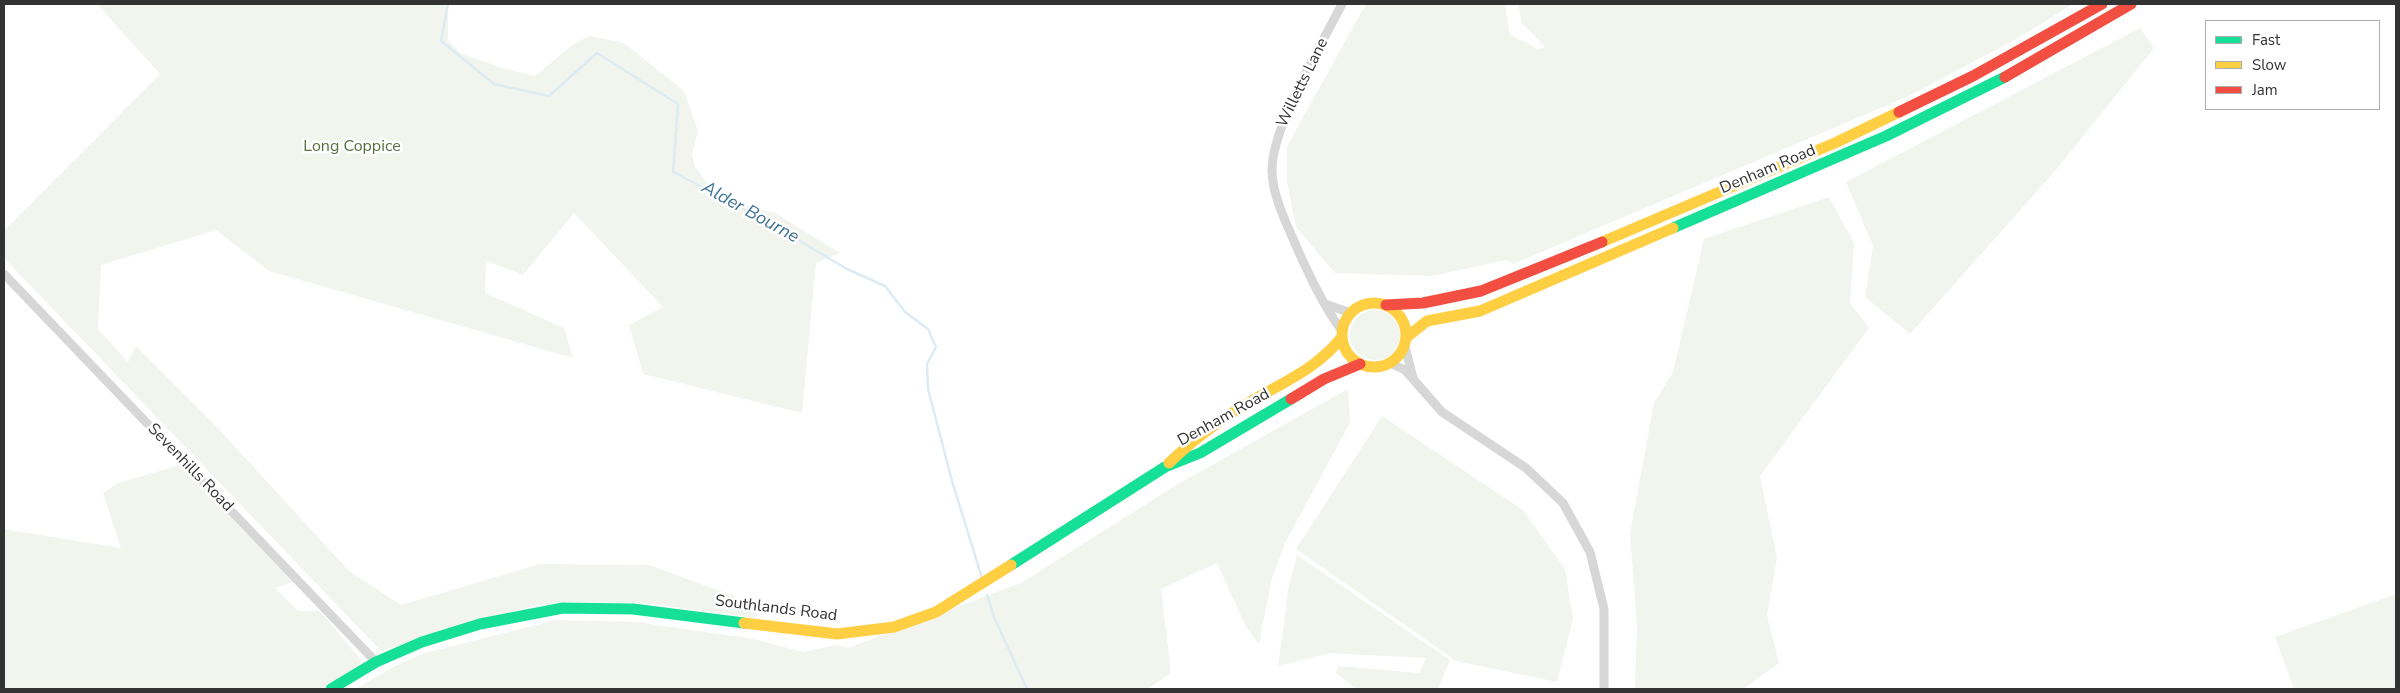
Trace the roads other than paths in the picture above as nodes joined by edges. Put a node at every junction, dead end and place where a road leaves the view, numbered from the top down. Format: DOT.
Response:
graph roads {
  1 [pos="1342,4"];
  2 [pos="2102,4"];
  3 [pos="2131,4"];
  4 [pos="4,274"];
  5 [pos="1324,304"];
  6 [pos="1386,305"];
  7 [pos="1351,313"];
  8 [pos="1342,334"];
  9 [pos="1406,342"];
  10 [pos="1390,363"];
  11 [pos="1360,364"];
  12 [pos="1413,378"];
  13 [pos="1166,467"];
  14 [pos="376,662"];
  15 [pos="332,689"];
  16 [pos="1604,689"];
  1 -- 5 [label="street, Willetts Lane"];
  2 -- 6 [label="main road, Denham Road"];
  3 -- 9 [label="main road, Denham Road"];
  4 -- 14 [label="street, Sevenhills Road"];
  5 -- 7 [label="street"];
  5 -- 8 [label="street, Willetts Lane"];
  6 -- 7 [label="main road"];
  6 -- 9 [label="main road"];
  7 -- 8 [label="main road"];
  8 -- 11 [label="main road"];
  8 -- 13 [label="main road, Denham Road"];
  9 -- 10 [label="main road"];
  9 -- 12 [label="street"];
  10 -- 11 [label="main road"];
  10 -- 12 [label="street"];
  11 -- 13 [label="main road, Denham Road"];
  12 -- 16 [label="street"];
  13 -- 14 [label="main road, Southlands Road"];
  14 -- 15 [label="main road"];
}
